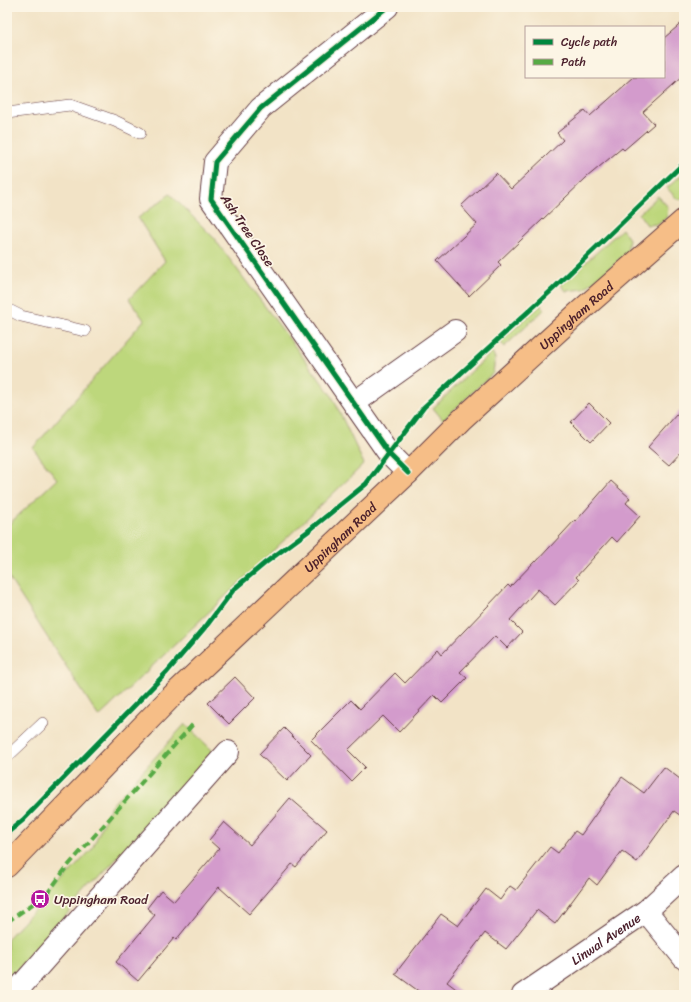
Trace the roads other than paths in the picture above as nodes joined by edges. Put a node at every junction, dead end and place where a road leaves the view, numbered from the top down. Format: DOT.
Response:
graph roads {
  1 [pos="387,7"];
  2 [pos="7,113"];
  3 [pos="140,133"];
  4 [pos="684,220"];
  5 [pos="7,309"];
  6 [pos="85,331"];
  7 [pos="455,332"];
  8 [pos="354,403"];
  9 [pos="408,474"];
  10 [pos="43,722"];
  11 [pos="228,752"];
  12 [pos="7,757"];
  13 [pos="7,866"];
  14 [pos="684,876"];
  15 [pos="646,911"];
  16 [pos="684,958"];
  17 [pos="13,995"];
  18 [pos="523,995"];
  1 -- 8 [label="street, Ash Tree Close"];
  2 -- 3 [label="lane"];
  4 -- 9 [label="highway, Uppingham Road"];
  5 -- 6 [label="lane"];
  7 -- 8 [label="street"];
  8 -- 9 [label="street, Ash Tree Close"];
  9 -- 13 [label="highway, Uppingham Road"];
  10 -- 12 [label="lane"];
  11 -- 17 [label="street"];
  14 -- 15 [label="street, Linwal Avenue"];
  15 -- 16 [label="street"];
  15 -- 18 [label="street, Linwal Avenue"];
}
